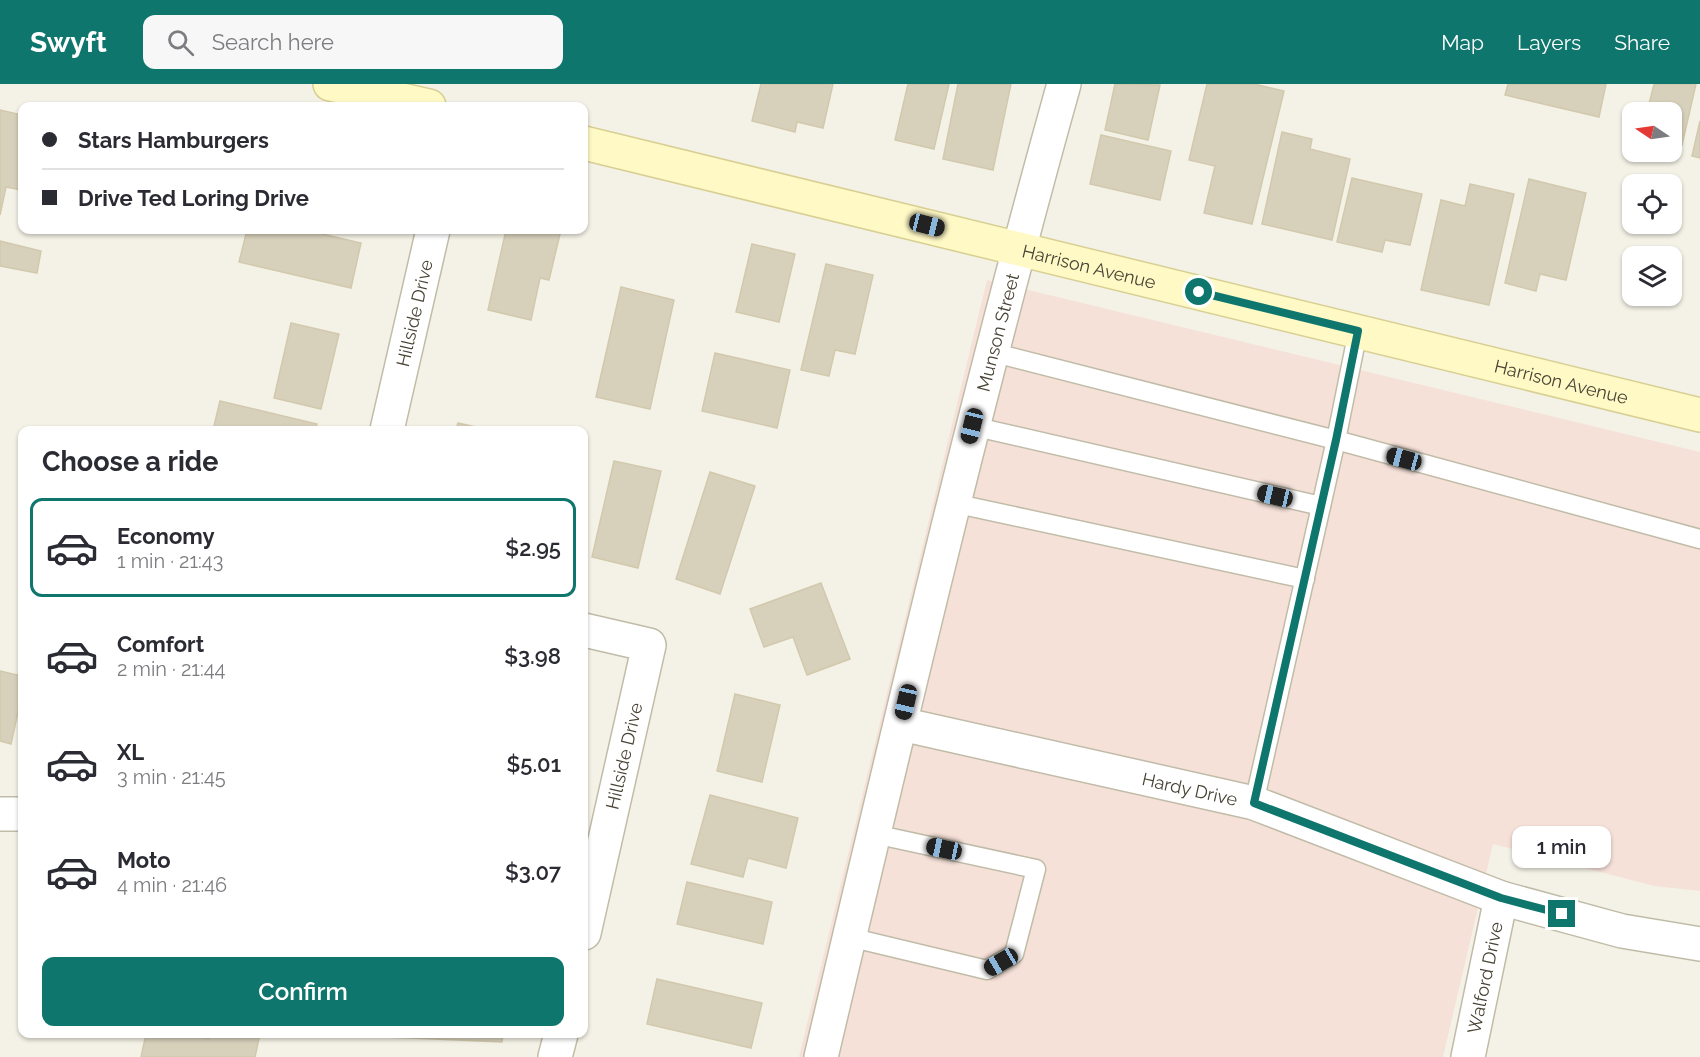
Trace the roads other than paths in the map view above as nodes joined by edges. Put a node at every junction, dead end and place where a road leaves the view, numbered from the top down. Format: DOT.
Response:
graph roads {
  1 [pos="330,84"];
  2 [pos="1064,84"];
  3 [pos="411,102"];
  4 [pos="588,144"];
  5 [pos="433,234"];
  6 [pos="1018,247"];
  7 [pos="1358,331"];
  8 [pos="991,352"];
  9 [pos="1700,415"];
  10 [pos="388,426"];
  11 [pos="972,426"];
  12 [pos="1336,440"];
  13 [pos="953,503"];
  14 [pos="1321,506"];
  15 [pos="1700,539"];
  16 [pos="1305,579"];
  17 [pos="588,631"];
  18 [pos="901,724"];
  19 [pos="1254,803"];
  20 [pos="0,814"];
  21 [pos="18,814"];
  22 [pos="874,834"];
  23 [pos="1501,898"];
  24 [pos="588,915"];
  25 [pos="849,937"];
  26 [pos="1700,944"];
  27 [pos="560,1038"];
  28 [pos="555,1057"];
  29 [pos="821,1057"];
  30 [pos="1468,1057"];
  1 -- 3 [label="main road"];
  2 -- 6 [label="street, Munson Street"];
  4 -- 6 [label="main road, Harrison Avenue"];
  5 -- 10 [label="street, Hillside Drive"];
  6 -- 7 [label="main road, Harrison Avenue"];
  6 -- 8 [label="street, Munson Street"];
  7 -- 9 [label="main road, Harrison Avenue"];
  7 -- 12 [label="lane"];
  8 -- 11 [label="street, Munson Street"];
  8 -- 12 [label="lane"];
  11 -- 13 [label="street, Munson Street"];
  11 -- 14 [label="lane"];
  12 -- 14 [label="lane"];
  12 -- 15 [label="lane"];
  13 -- 16 [label="lane"];
  13 -- 18 [label="street, Munson Street"];
  14 -- 16 [label="lane"];
  16 -- 19 [label="lane"];
  17 -- 24 [label="street, Hillside Drive"];
  18 -- 19 [label="street, Hardy Drive"];
  18 -- 22 [label="street, Munson Street"];
  19 -- 23 [label="street, Hardy Drive"];
  20 -- 21 [label="street"];
  22 -- 25 [label="street, Munson Street"];
  22 -- 25 [label="lane"];
  23 -- 26 [label="street, Hardy Drive"];
  23 -- 30 [label="street, Walford Drive"];
  25 -- 29 [label="street, Munson Street"];
  27 -- 28 [label="street"];
}
